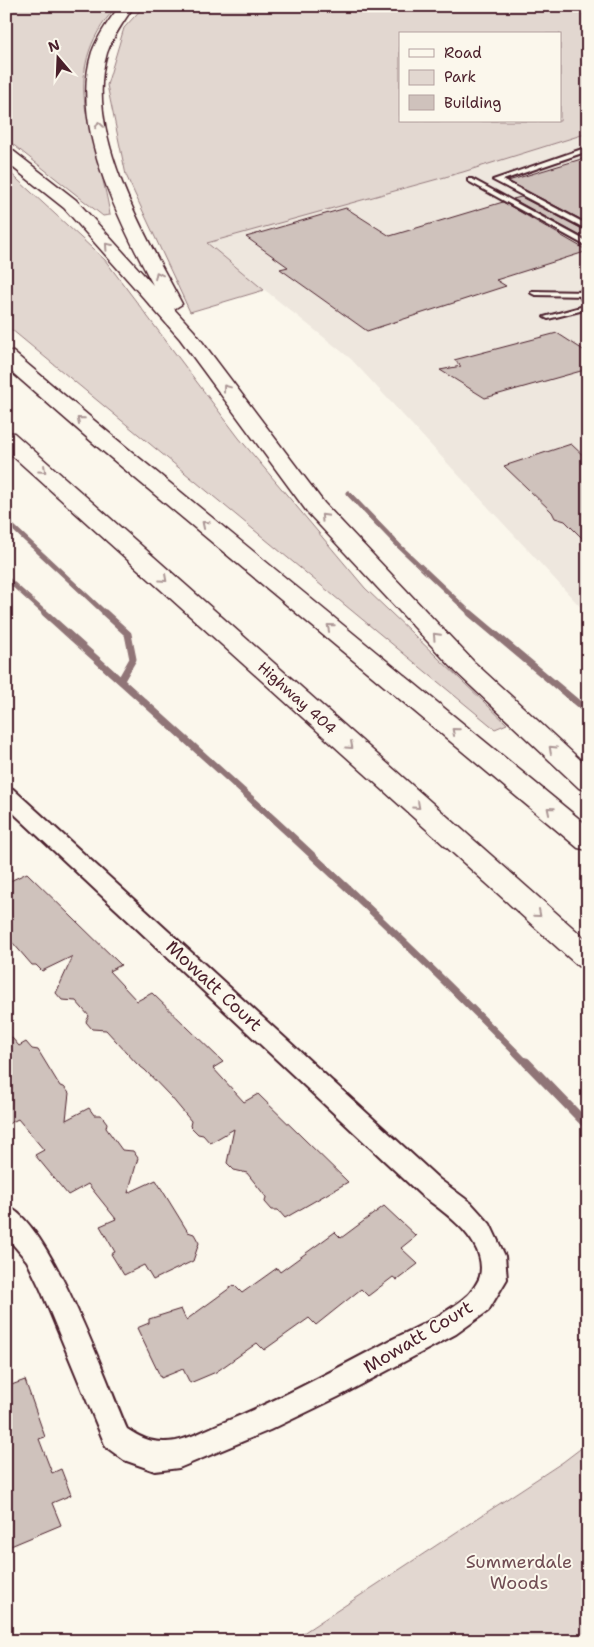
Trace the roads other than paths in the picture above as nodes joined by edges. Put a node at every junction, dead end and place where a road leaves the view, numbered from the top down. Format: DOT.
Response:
graph roads {
  1 [pos="127,6"];
  2 [pos="587,150"];
  3 [pos="6,154"];
  4 [pos="470,180"];
  5 [pos="588,228"];
  6 [pos="588,246"];
  7 [pos="535,293"];
  8 [pos="587,298"];
  9 [pos="548,318"];
  10 [pos="187,335"];
  11 [pos="6,356"];
  12 [pos="6,438"];
  13 [pos="588,782"];
  14 [pos="6,794"];
  15 [pos="588,841"];
  16 [pos="588,958"];
  17 [pos="6,1217"];
  10 -- 1 [label="highway, one-way"];
  2 -- 5 [label="lane"];
  10 -- 3 [label="highway, one-way"];
  4 -- 6 [label="lane"];
  7 -- 8 [label="lane"];
  8 -- 9 [label="lane"];
  13 -- 10 [label="highway, one-way"];
  15 -- 11 [label="highway, one-way"];
  12 -- 16 [label="highway, Highway 404, one-way"];
  14 -- 17 [label="street, Mowatt Court"];
}
